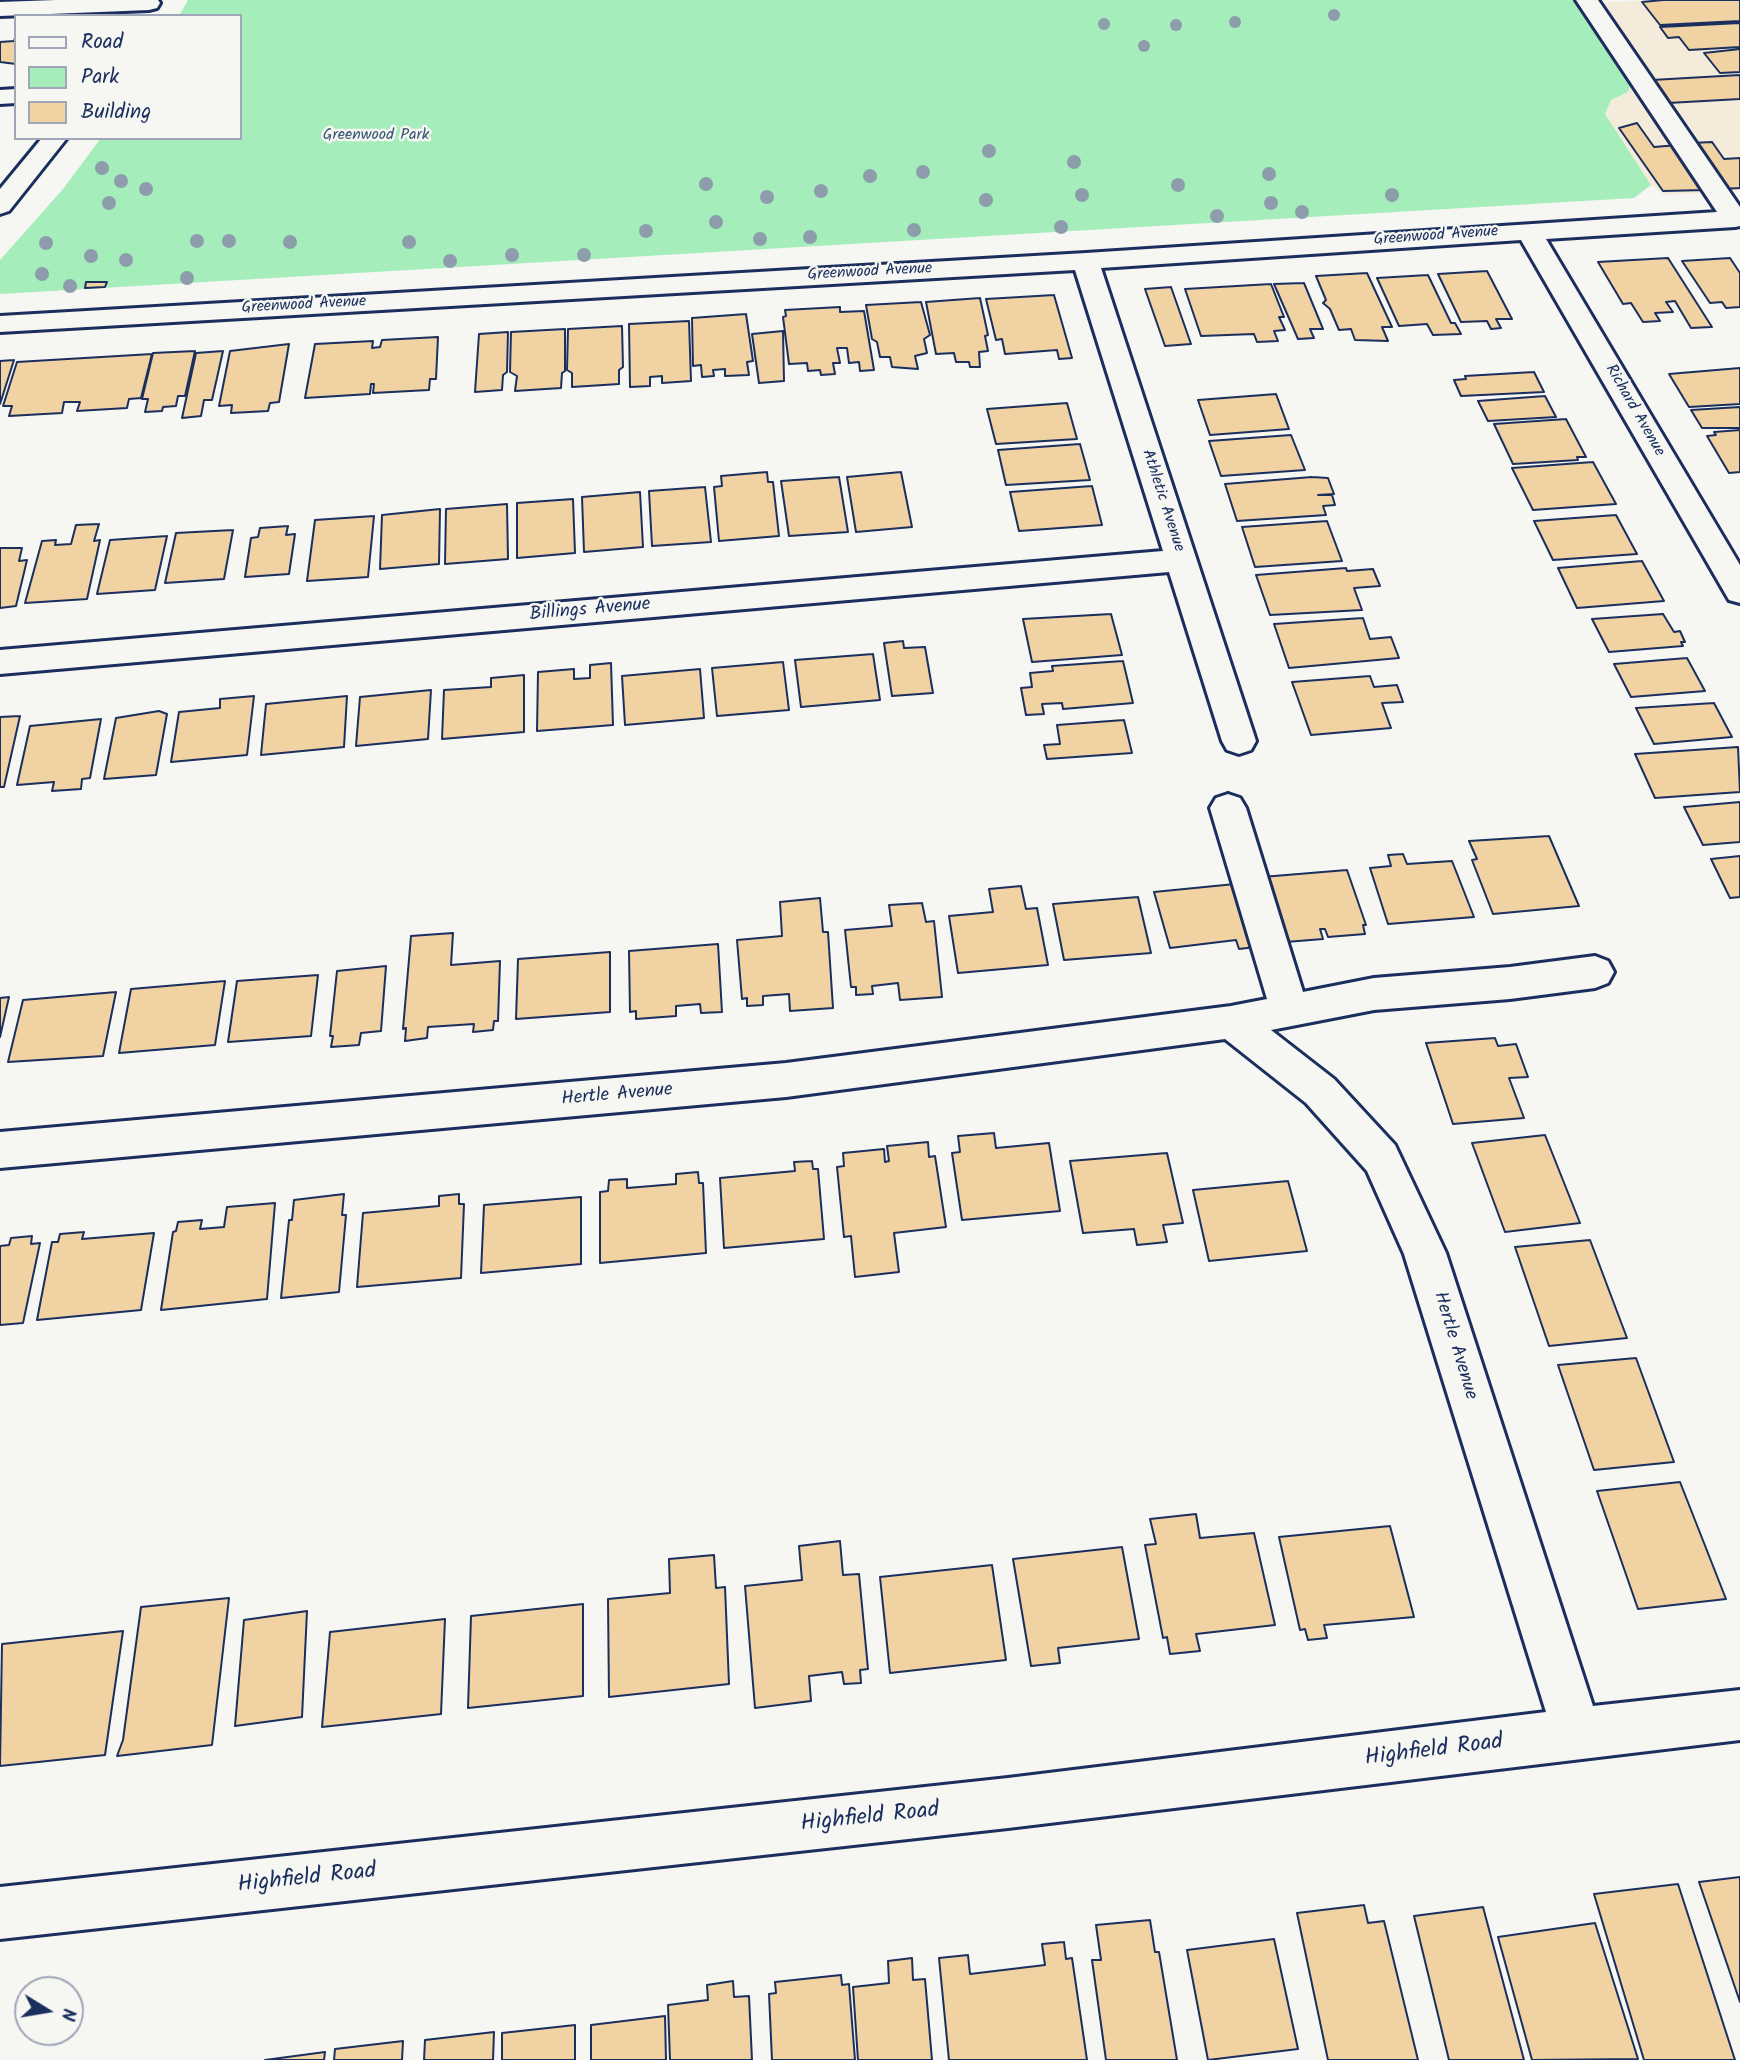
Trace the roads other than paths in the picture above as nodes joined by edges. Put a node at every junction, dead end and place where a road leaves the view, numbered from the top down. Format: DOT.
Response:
graph roads {
  1 [pos="1587,0"];
  2 [pos="147,6"];
  3 [pos="0,9"];
  4 [pos="53,140"];
  5 [pos="0,206"];
  6 [pos="1737,219"];
  7 [pos="1529,231"];
  8 [pos="1086,261"];
  9 [pos="0,324"];
  10 [pos="1181,560"];
  11 [pos="1740,592"];
  12 [pos="0,662"];
  13 [pos="1239,741"];
  14 [pos="1228,808"];
  15 [pos="1595,972"];
  16 [pos="1290,1011"];
  17 [pos="1231,1022"];
  18 [pos="0,1150"];
  19 [pos="1740,1716"];
  20 [pos="1577,1733"];
  21 [pos="0,1913"];
  1 -- 6 [label="street"];
  2 -- 3 [label="street"];
  4 -- 5 [label="street"];
  6 -- 7 [label="street, Greenwood Avenue"];
  7 -- 8 [label="street, Greenwood Avenue"];
  7 -- 11 [label="street, Richard Avenue"];
  8 -- 9 [label="street, Greenwood Avenue"];
  8 -- 10 [label="street, Athletic Avenue"];
  10 -- 12 [label="street, Billings Avenue"];
  10 -- 13 [label="street, Athletic Avenue"];
  14 -- 16 [label="street"];
  15 -- 16 [label="street, Hertle Avenue"];
  16 -- 17 [label="street, Hertle Avenue"];
  17 -- 18 [label="street, Hertle Avenue"];
  17 -- 20 [label="street, Hertle Avenue"];
  19 -- 20 [label="street, Highfield Road"];
  20 -- 21 [label="street, Highfield Road"];
}
